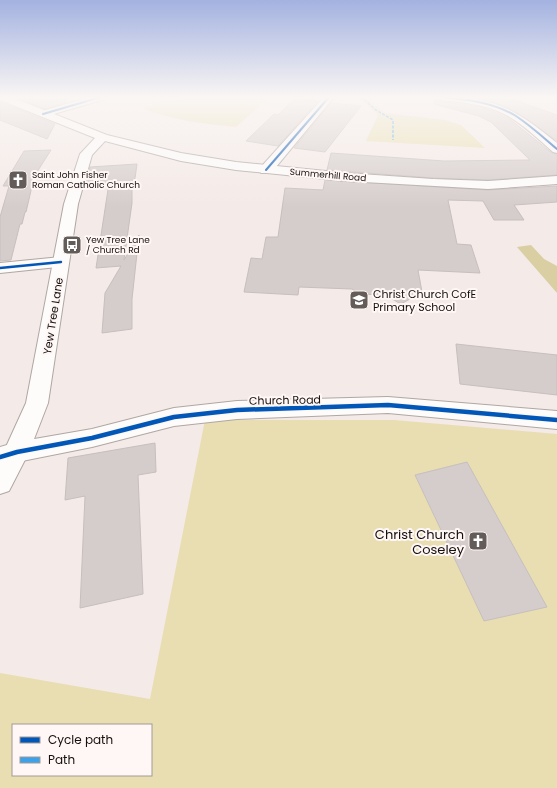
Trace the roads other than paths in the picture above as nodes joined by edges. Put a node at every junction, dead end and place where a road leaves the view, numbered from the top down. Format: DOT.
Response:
graph roads {
  1 [pos="93,134"];
  2 [pos="297,134"];
  3 [pos="538,134"];
  4 [pos="103,138"];
  5 [pos="557,149"];
  6 [pos="266,170"];
  7 [pos="557,180"];
  8 [pos="61,262"];
  9 [pos="0,268"];
  10 [pos="557,420"];
  11 [pos="9,454"];
  12 [pos="0,483"];
  1 -- 4 [label="main road, Summerhill Road"];
  2 -- 6 [label="main road"];
  3 -- 5 [label="main road"];
  4 -- 6 [label="main road, Summerhill Road"];
  4 -- 8 [label="main road, Yew Tree Lane"];
  6 -- 7 [label="main road, Summerhill Road"];
  8 -- 9 [label="main road"];
  8 -- 11 [label="main road, Yew Tree Lane"];
  10 -- 11 [label="main road, Church Road"];
  11 -- 12 [label="main road, Yew Tree Lane"];
}
